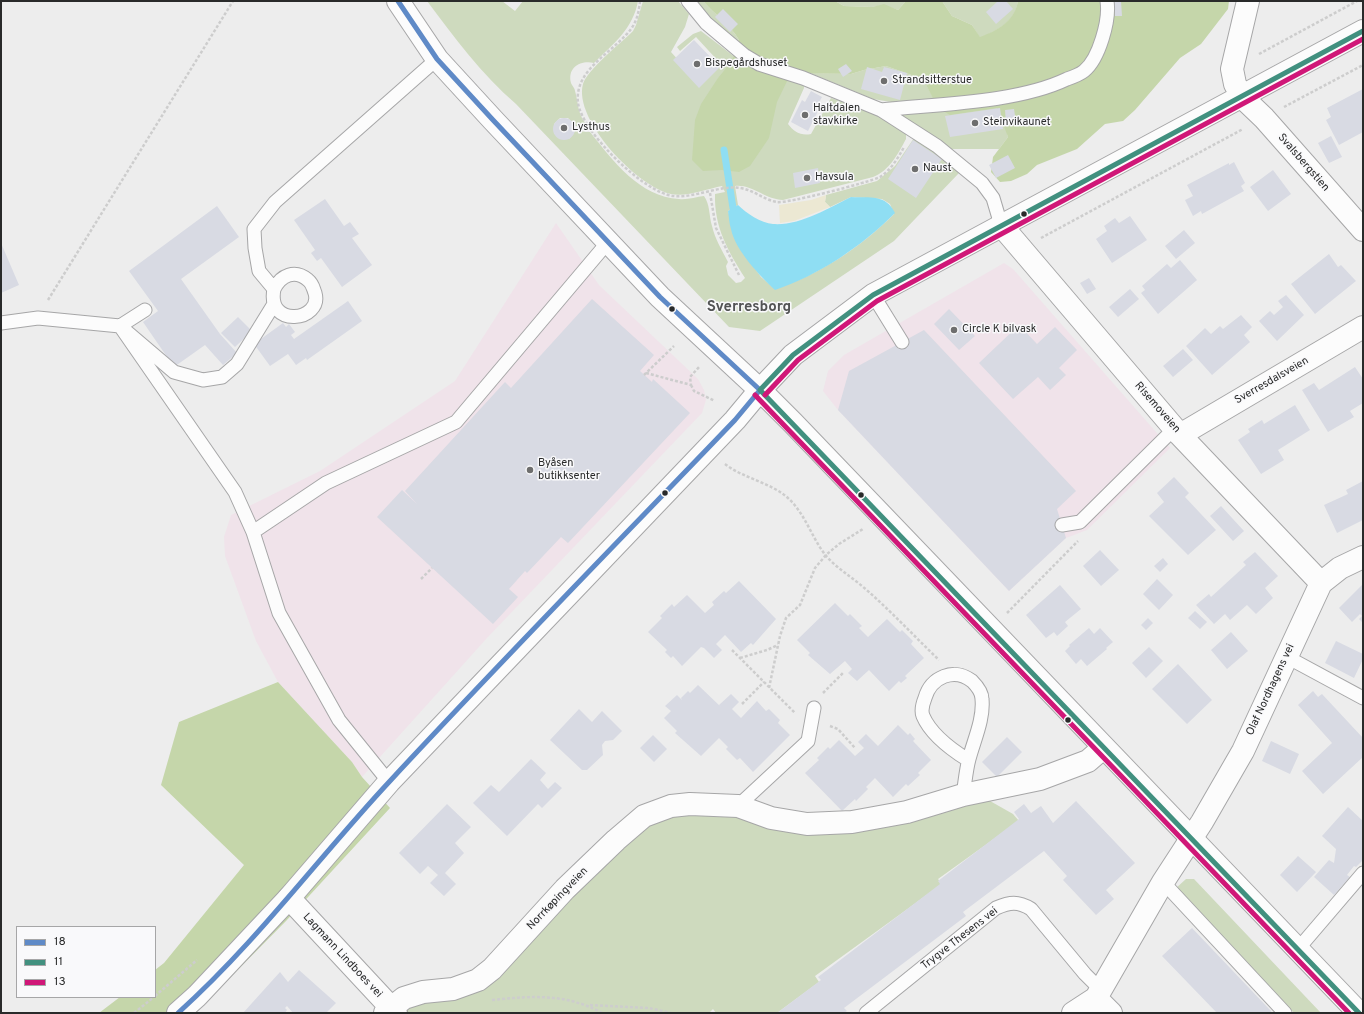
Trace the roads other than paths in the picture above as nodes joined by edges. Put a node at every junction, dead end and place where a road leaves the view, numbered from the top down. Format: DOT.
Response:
graph roads {
  1 [pos="398,1"];
  2 [pos="688,1"];
  3 [pos="1107,1"];
  4 [pos="1248,1"];
  5 [pos="1363,31"];
  6 [pos="437,59"];
  7 [pos="1242,96"];
  8 [pos="881,110"];
  9 [pos="1001,225"];
  10 [pos="1363,230"];
  11 [pos="608,242"];
  12 [pos="274,289"];
  13 [pos="873,295"];
  14 [pos="274,304"];
  15 [pos="145,310"];
  16 [pos="1,323"];
  17 [pos="120,326"];
  18 [pos="1363,327"];
  19 [pos="902,342"];
  20 [pos="760,390"];
  21 [pos="1177,431"];
  22 [pos="1062,525"];
  23 [pos="253,532"];
  24 [pos="1363,557"];
  25 [pos="1321,583"];
  26 [pos="1287,657"];
  27 [pos="1363,698"];
  28 [pos="814,708"];
  29 [pos="1103,748"];
  30 [pos="968,760"];
  31 [pos="389,782"];
  32 [pos="963,795"];
  33 [pos="738,806"];
  34 [pos="1190,837"];
  35 [pos="1363,873"];
  36 [pos="1163,882"];
  37 [pos="289,898"];
  38 [pos="1298,949"];
  39 [pos="1103,1000"];
  40 [pos="390,1011"];
  41 [pos="178,1013"];
  42 [pos="866,1013"];
  43 [pos="1072,1013"];
  44 [pos="1286,1013"];
  45 [pos="1359,1013"];
  1 -- 6 [label="street"];
  2 -- 8 [label="lane"];
  3 -- 8 [label="lane"];
  4 -- 7 [label="street, Svalsbergstien"];
  5 -- 7 [label="street"];
  6 -- 11 [label="street"];
  6 -- 12 [label="lane"];
  7 -- 9 [label="street"];
  7 -- 10 [label="street, Svalsbergstien"];
  8 -- 9 [label="lane"];
  9 -- 13 [label="street"];
  9 -- 21 [label="street, Risemoveien"];
  11 -- 20 [label="street"];
  11 -- 23 [label="lane"];
  12 -- 14 [label="lane"];
  12 -- 14 [label="lane"];
  13 -- 19 [label="lane"];
  13 -- 20 [label="street"];
  14 -- 17 [label="lane"];
  15 -- 17 [label="lane"];
  16 -- 17 [label="lane"];
  17 -- 23 [label="lane"];
  18 -- 21 [label="street, Sverresdalsveien"];
  20 -- 29 [label="street"];
  20 -- 31 [label="street"];
  21 -- 22 [label="lane"];
  21 -- 25 [label="street, Risemoveien"];
  23 -- 31 [label="lane"];
  24 -- 25 [label="street, Olaf Nordhagens vei"];
  25 -- 26 [label="street, Olaf Nordhagens vei"];
  26 -- 27 [label="lane"];
  26 -- 34 [label="street, Olaf Nordhagens vei"];
  28 -- 33 [label="lane"];
  29 -- 32 [label="street, Norrkøpingveien"];
  29 -- 34 [label="street"];
  30 -- 30 [label="lane"];
  30 -- 32 [label="lane"];
  31 -- 37 [label="street"];
  32 -- 33 [label="street, Norrkøpingveien"];
  33 -- 40 [label="street, Norrkøpingveien"];
  34 -- 36 [label="street"];
  34 -- 38 [label="street"];
  35 -- 38 [label="lane"];
  36 -- 39 [label="street"];
  36 -- 44 [label="lane"];
  37 -- 40 [label="street, Lagmann Lindboes vei"];
  37 -- 41 [label="street"];
  38 -- 45 [label="street"];
  39 -- 42 [label="lane, Trygve Thesens vei"];
  39 -- 43 [label="street"];
}
